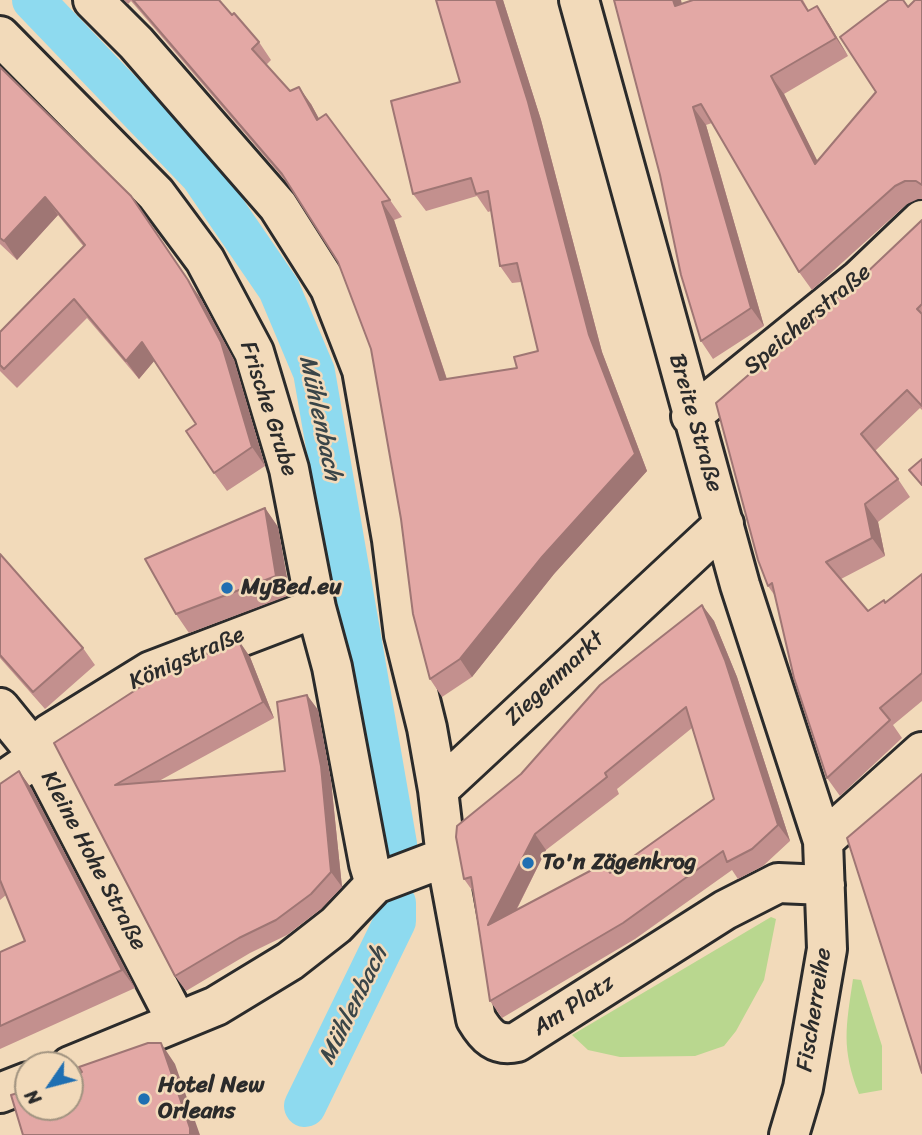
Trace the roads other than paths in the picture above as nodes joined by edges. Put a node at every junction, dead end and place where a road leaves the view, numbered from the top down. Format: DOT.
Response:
graph roads {
  1 [pos="93,0"];
  2 [pos="579,0"];
  3 [pos="0,36"];
  4 [pos="922,220"];
  5 [pos="691,416"];
  6 [pos="724,524"];
  7 [pos="316,608"];
  8 [pos="0,708"];
  9 [pos="922,752"];
  10 [pos="39,755"];
  11 [pos="0,783"];
  12 [pos="438,790"];
  13 [pos="823,841"];
  14 [pos="441,870"];
  15 [pos="372,874"];
  16 [pos="825,885"];
  17 [pos="176,1020"];
  18 [pos="84,1060"];
  19 [pos="789,1135"];
  1 -- 12 [label="street"];
  2 -- 5 [label="street, Breite Straße"];
  3 -- 7 [label="street, Frische Grube"];
  4 -- 5 [label="street, Speicherstraße"];
  5 -- 6 [label="street, Breite Straße"];
  6 -- 12 [label="street, Ziegenmarkt"];
  6 -- 13 [label="street, Breite Straße"];
  7 -- 10 [label="street, Königstraße"];
  7 -- 15 [label="street, Frische Grube"];
  8 -- 10 [label="street, Kleine Hohe Straße"];
  9 -- 13 [label="street"];
  10 -- 11 [label="street, Königstraße"];
  10 -- 17 [label="street, Kleine Hohe Straße"];
  12 -- 14 [label="street"];
  13 -- 16 [label="street, Fischerreihe"];
  14 -- 15 [label="street"];
  14 -- 16 [label="street, Am Platz"];
  15 -- 17 [label="street"];
  16 -- 19 [label="street, Fischerreihe"];
  17 -- 18 [label="street"];
}
